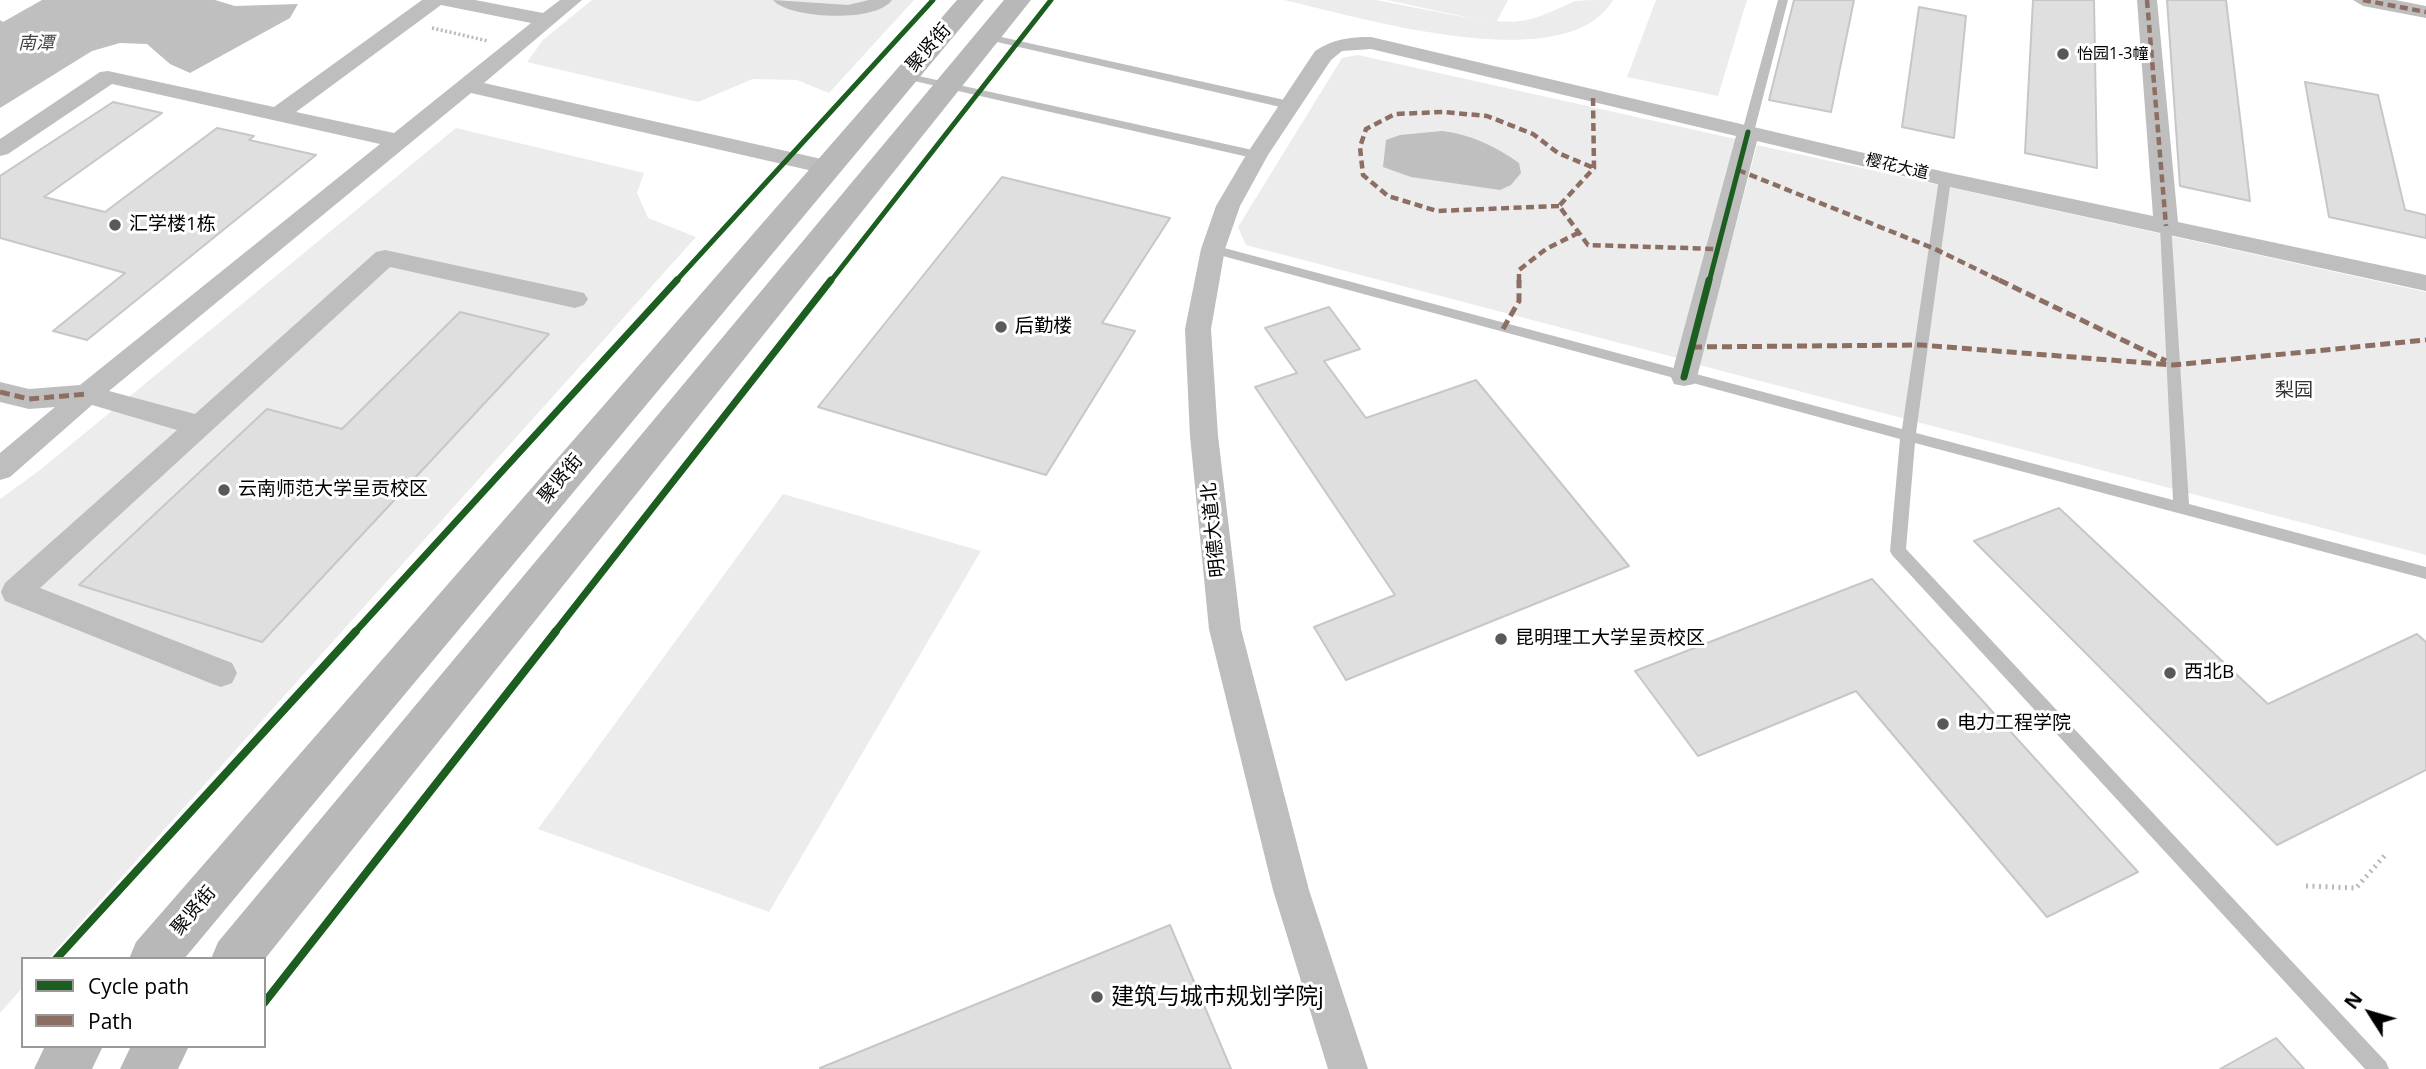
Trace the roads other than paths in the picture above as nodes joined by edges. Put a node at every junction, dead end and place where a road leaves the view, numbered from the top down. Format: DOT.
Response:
graph roads {
  1 [pos="435,0"];
  2 [pos="445,0"];
  3 [pos="572,0"];
  4 [pos="783,0"];
  5 [pos="882,0"];
  6 [pos="971,0"];
  7 [pos="1018,0"];
  8 [pos="1783,0"];
  9 [pos="2147,0"];
  10 [pos="2363,0"];
  11 [pos="2426,12"];
  12 [pos="545,20"];
  13 [pos="988,37"];
  14 [pos="1371,43"];
  15 [pos="905,76"];
  16 [pos="466,85"];
  17 [pos="948,87"];
  18 [pos="1289,105"];
  19 [pos="279,114"];
  20 [pos="1748,132"];
  21 [pos="398,141"];
  22 [pos="0,149"];
  23 [pos="1257,155"];
  24 [pos="826,167"];
  25 [pos="1945,179"];
  26 [pos="2166,226"];
  27 [pos="1213,248"];
  28 [pos="2426,283"];
  29 [pos="575,299"];
  30 [pos="1684,377"];
  31 [pos="0,392"];
  32 [pos="87,394"];
  33 [pos="200,426"];
  34 [pos="1908,436"];
  35 [pos="0,469"];
  36 [pos="2181,508"];
  37 [pos="2426,573"];
  38 [pos="221,673"];
  39 [pos="155,957"];
  40 [pos="237,957"];
  41 [pos="76,1048"];
  42 [pos="162,1048"];
  43 [pos="59,1069"];
  44 [pos="145,1069"];
  45 [pos="1348,1069"];
  46 [pos="2379,1069"];
  1 -- 19 [label="street"];
  2 -- 12 [label="street"];
  3 -- 12 [label="street"];
  4 -- 5 [label="street"];
  6 -- 15 [label="main road, 聚贤街"];
  7 -- 13 [label="main road, 聚贤街"];
  8 -- 20 [label="lane"];
  9 -- 26 [label="street"];
  10 -- 11 [label="street"];
  12 -- 16 [label="street"];
  13 -- 17 [label="main road, 聚贤街"];
  13 -- 18 [label="lane"];
  14 -- 18 [label="street, 明德大道北"];
  14 -- 20 [label="street, 樱花大道"];
  15 -- 17 [label="lane"];
  15 -- 24 [label="main road, 聚贤街"];
  16 -- 21 [label="street"];
  16 -- 24 [label="street"];
  17 -- 23 [label="lane"];
  17 -- 40 [label="main road, 聚贤街"];
  18 -- 23 [label="street, 明德大道北"];
  19 -- 21 [label="street"];
  19 -- 22 [label="street"];
  20 -- 25 [label="street, 樱花大道"];
  20 -- 30 [label="street"];
  21 -- 32 [label="street"];
  23 -- 27 [label="street, 明德大道北"];
  24 -- 39 [label="main road, 聚贤街"];
  25 -- 26 [label="street, 樱花大道"];
  25 -- 34 [label="lane"];
  26 -- 28 [label="street, 樱花大道"];
  26 -- 36 [label="lane"];
  27 -- 30 [label="lane"];
  27 -- 45 [label="street, 明德大道北"];
  29 -- 33 [label="street"];
  30 -- 34 [label="lane"];
  31 -- 32 [label="street"];
  32 -- 33 [label="street"];
  32 -- 35 [label="street"];
  33 -- 38 [label="street"];
  34 -- 36 [label="lane"];
  34 -- 46 [label="lane"];
  36 -- 37 [label="lane"];
  41 -- 43 [label="main road"];
  42 -- 44 [label="main road"];
}
